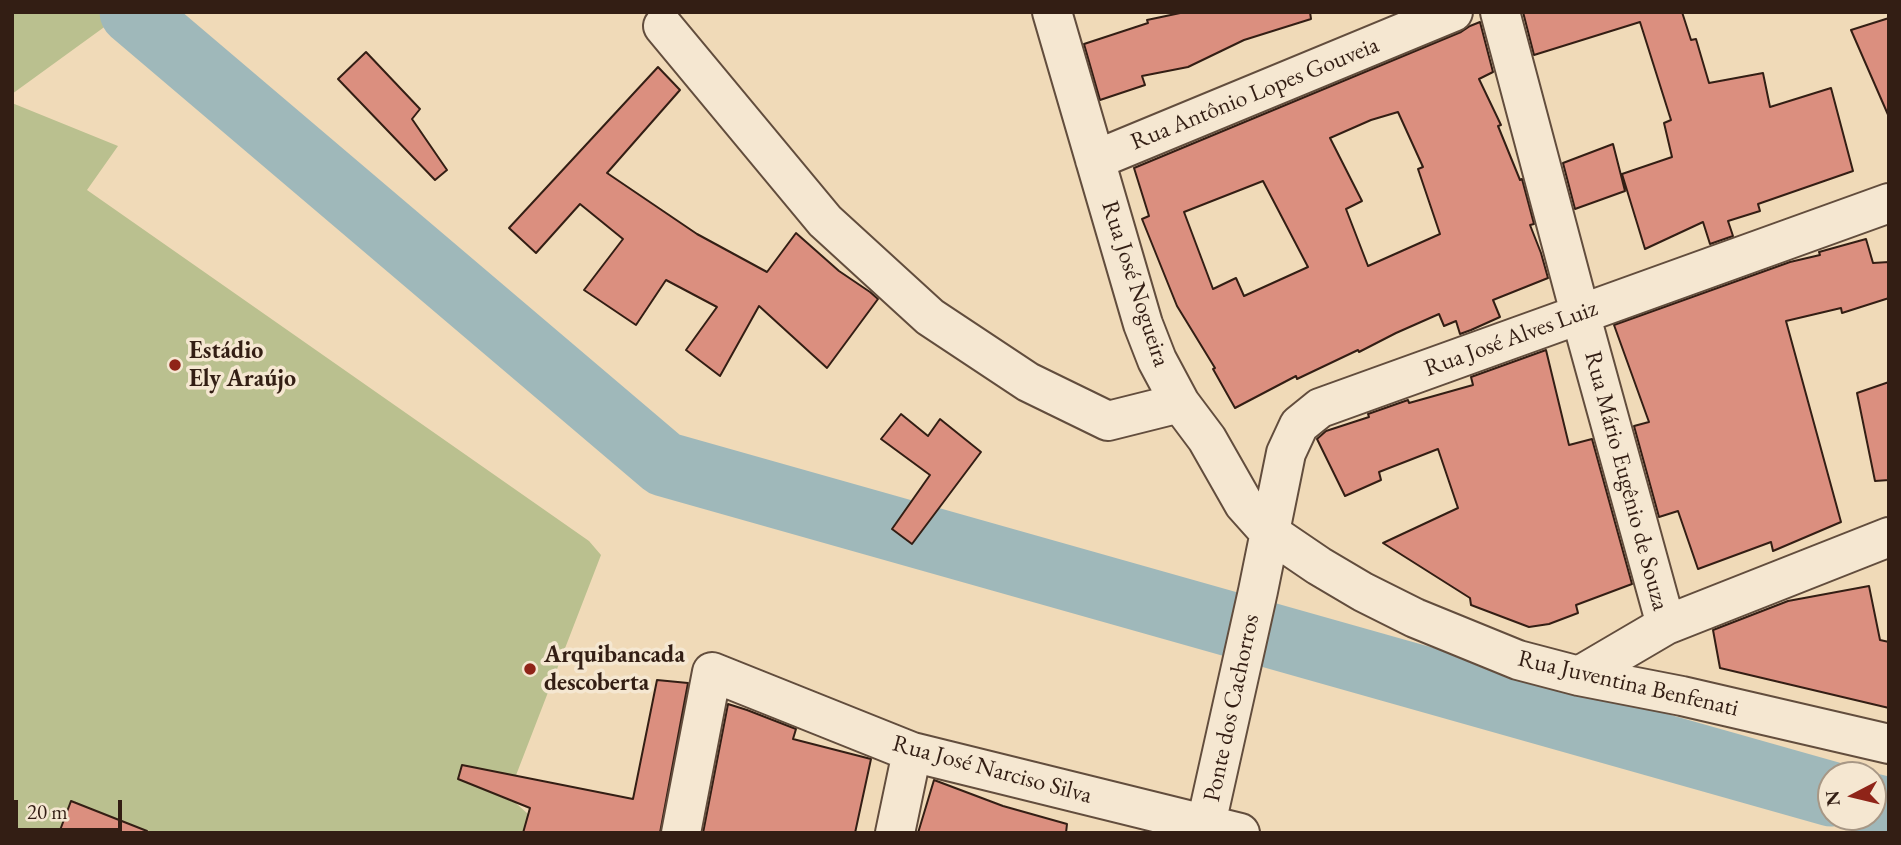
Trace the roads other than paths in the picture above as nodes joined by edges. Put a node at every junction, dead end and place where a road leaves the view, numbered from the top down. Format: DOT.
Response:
graph roads {
  1 [pos="1052,12"];
  2 [pos="1454,12"];
  3 [pos="1500,12"];
  4 [pos="663,26"];
  5 [pos="1096,160"];
  6 [pos="1889,203"];
  7 [pos="1580,313"];
  8 [pos="1180,402"];
  9 [pos="1269,532"];
  10 [pos="1889,537"];
  11 [pos="1258,591"];
  12 [pos="1666,625"];
  13 [pos="1578,676"];
  14 [pos="1889,744"];
  15 [pos="912,752"];
  16 [pos="1216,830"];
  17 [pos="681,833"];
  18 [pos="895,833"];
  1 -- 5 [label="street, Rua José Nogueira"];
  2 -- 5 [label="street, Rua Antônio Lopes Gouveia"];
  3 -- 7 [label="street, Rua Mário Eugênio de Souza"];
  4 -- 8 [label="street"];
  5 -- 8 [label="street, Rua José Nogueira"];
  6 -- 7 [label="street, Rua José Alves Luiz"];
  7 -- 9 [label="street, Rua José Alves Luiz"];
  7 -- 12 [label="street, Rua Mário Eugênio de Souza"];
  8 -- 9 [label="street, Rua José Nogueira"];
  9 -- 11 [label="street, Rua José Alves Luiz"];
  9 -- 13 [label="street, Rua Juventina Benfenati"];
  10 -- 12 [label="street"];
  11 -- 16 [label="street, Ponte dos Cachorros"];
  12 -- 13 [label="street"];
  13 -- 14 [label="street, Rua Juventina Benfenati"];
  15 -- 16 [label="street, Rua José Narciso Silva"];
  15 -- 17 [label="street, Rua José Narciso Silva"];
  15 -- 18 [label="street"];
}
